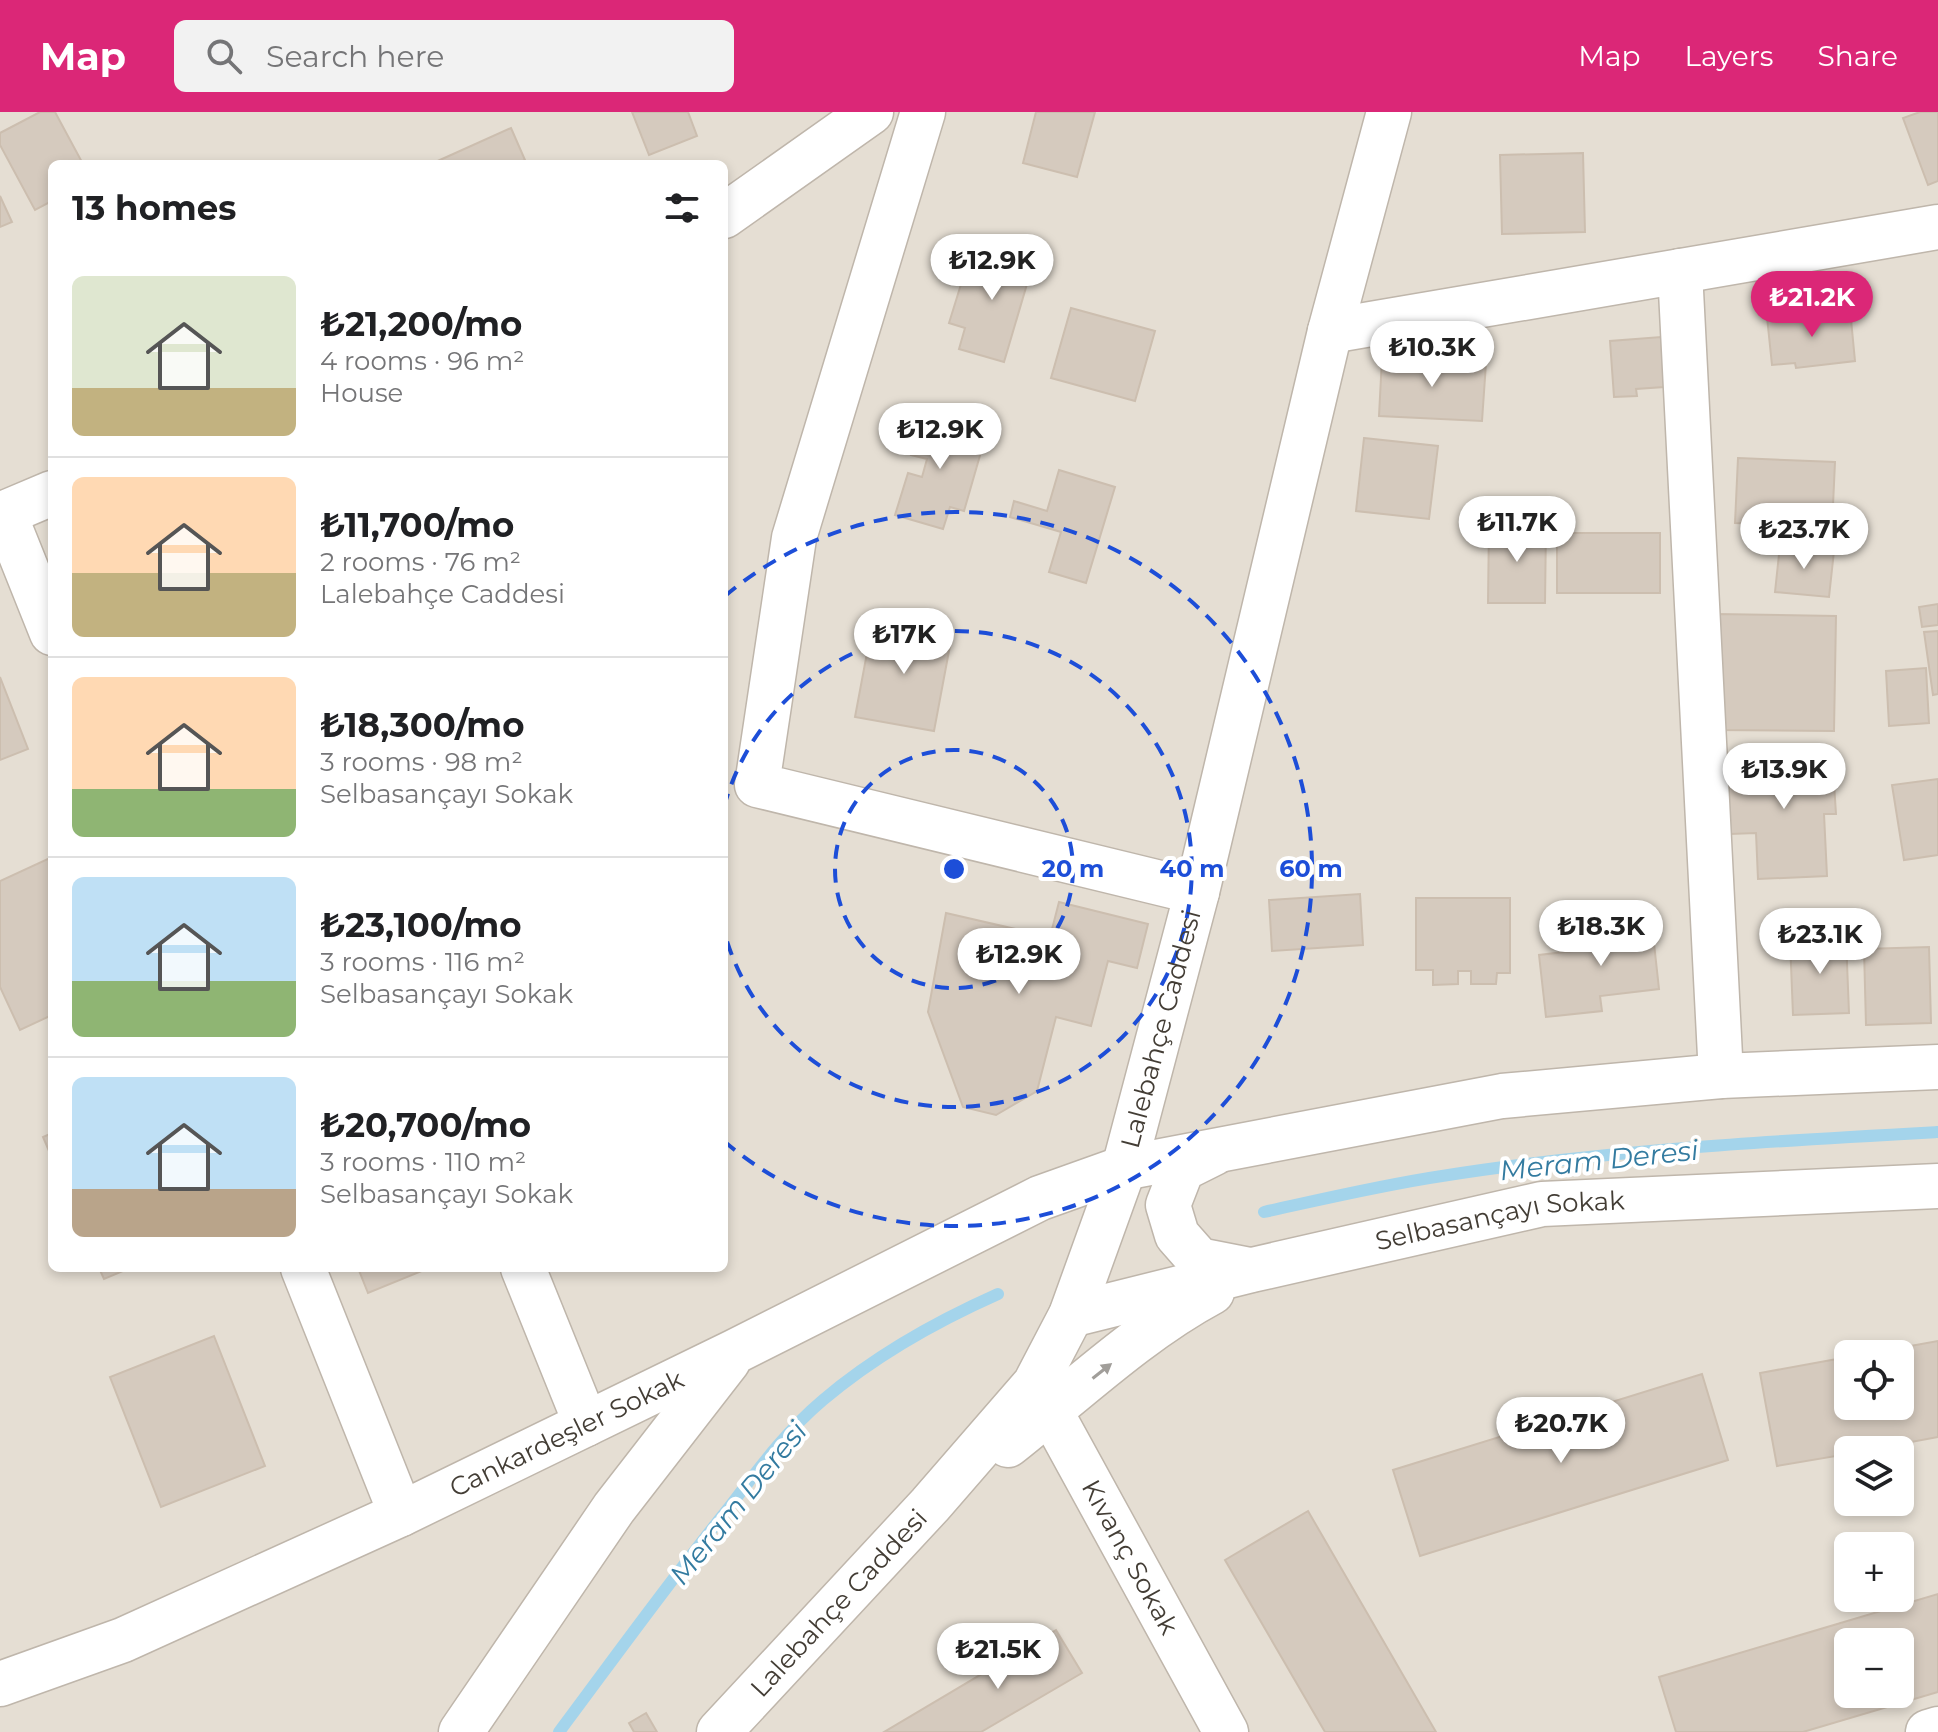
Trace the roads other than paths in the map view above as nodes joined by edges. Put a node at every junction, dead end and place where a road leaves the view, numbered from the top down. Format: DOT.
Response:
graph roads {
  1 [pos="871,112"];
  2 [pos="923,112"];
  3 [pos="1388,113"];
  4 [pos="728,213"];
  5 [pos="1938,227"];
  6 [pos="1680,271"];
  7 [pos="1330,331"];
  8 [pos="48,495"];
  9 [pos="2,514"];
  10 [pos="48,623"];
  11 [pos="1197,892"];
  12 [pos="1938,1067"];
  13 [pos="1721,1076"];
  14 [pos="1227,1147"];
  15 [pos="1124,1168"];
  16 [pos="1938,1186"];
  17 [pos="1252,1270"];
  18 [pos="305,1272"];
  19 [pos="525,1272"];
  20 [pos="1071,1315"];
  21 [pos="734,1352"];
  22 [pos="1042,1398"];
  23 [pos="586,1424"];
  24 [pos="401,1514"];
  25 [pos="0,1684"];
  26 [pos="1938,1729"];
  27 [pos="461,1732"];
  28 [pos="719,1732"];
  29 [pos="1226,1732"];
  30 [pos="1928,1732"];
  1 -- 4 [label="street"];
  2 -- 11 [label="street"];
  3 -- 7 [label="street, Lalebahçe Caddesi"];
  5 -- 6 [label="street"];
  6 -- 7 [label="street"];
  6 -- 13 [label="street"];
  7 -- 11 [label="street, Lalebahçe Caddesi"];
  8 -- 9 [label="street"];
  9 -- 10 [label="street"];
  11 -- 15 [label="street, Lalebahçe Caddesi"];
  12 -- 13 [label="street"];
  13 -- 14 [label="street"];
  14 -- 15 [label="street, Cankardeşler Sokak"];
  14 -- 17 [label="street"];
  15 -- 20 [label="street, Lalebahçe Caddesi"];
  15 -- 21 [label="street, Cankardeşler Sokak"];
  16 -- 17 [label="street, Selbasançayı Sokak"];
  17 -- 20 [label="street, Selbasançayı Sokak"];
  22 -- 17 [label="street, Lalebahçe Caddesi, one-way"];
  18 -- 24 [label="street"];
  19 -- 23 [label="street"];
  20 -- 22 [label="street, Lalebahçe Caddesi"];
  21 -- 23 [label="street, Cankardeşler Sokak"];
  21 -- 27 [label="street"];
  22 -- 28 [label="street, Lalebahçe Caddesi"];
  22 -- 29 [label="street, Kıvanç Sokak"];
  23 -- 24 [label="street, Cankardeşler Sokak"];
  24 -- 25 [label="street, Cankardeşler Sokak"];
  26 -- 30 [label="street"];
}
